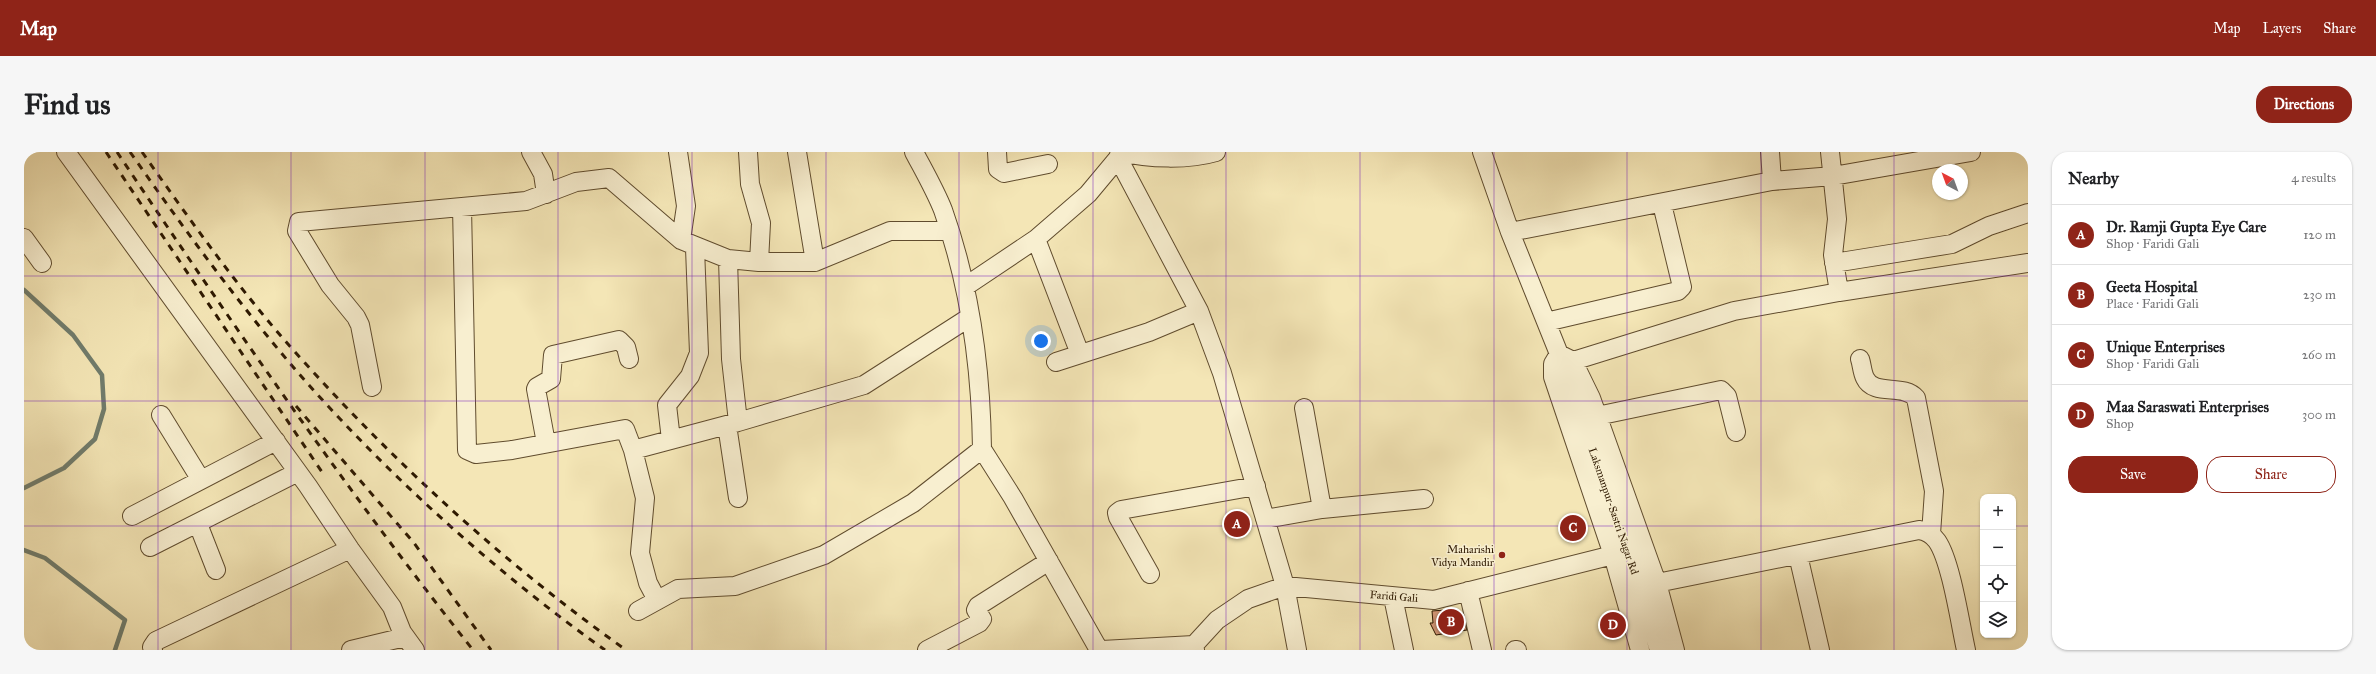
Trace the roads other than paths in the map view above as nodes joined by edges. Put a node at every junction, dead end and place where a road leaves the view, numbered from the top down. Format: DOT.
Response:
graph roads {
  1 [pos="66,152"];
  2 [pos="531,152"];
  3 [pos="678,152"];
  4 [pos="748,152"];
  5 [pos="797,152"];
  6 [pos="914,152"];
  7 [pos="998,152"];
  8 [pos="1216,152"];
  9 [pos="1482,152"];
  10 [pos="1770,152"];
  11 [pos="1830,152"];
  12 [pos="1971,152"];
  13 [pos="1120,154"];
  14 [pos="1048,164"];
  15 [pos="1832,176"];
  16 [pos="1772,181"];
  17 [pos="546,194"];
  18 [pos="1662,204"];
  19 [pos="462,206"];
  20 [pos="2028,213"];
  21 [pos="949,231"];
  22 [pos="1510,232"];
  23 [pos="24,238"];
  24 [pos="1036,239"];
  25 [pos="688,244"];
  26 [pos="728,258"];
  27 [pos="759,262"];
  28 [pos="815,262"];
  29 [pos="42,263"];
  30 [pos="1834,263"];
  31 [pos="2028,263"];
  32 [pos="966,286"];
  33 [pos="1839,292"];
  34 [pos="1199,311"];
  35 [pos="970,317"];
  36 [pos="1546,322"];
  37 [pos="1080,354"];
  38 [pos="629,359"];
  39 [pos="1860,359"];
  40 [pos="1056,362"];
  41 [pos="1566,362"];
  42 [pos="372,387"];
  43 [pos="1304,408"];
  44 [pos="161,415"];
  45 [pos="1598,416"];
  46 [pos="733,424"];
  47 [pos="1736,432"];
  48 [pos="671,440"];
  49 [pos="276,441"];
  50 [pos="546,443"];
  51 [pos="982,449"];
  52 [pos="633,450"];
  53 [pos="298,472"];
  54 [pos="201,480"];
  55 [pos="1256,486"];
  56 [pos="738,498"];
  57 [pos="1424,499"];
  58 [pos="1322,509"];
  59 [pos="132,516"];
  60 [pos="1265,519"];
  61 [pos="198,524"];
  62 [pos="1931,534"];
  63 [pos="150,547"];
  64 [pos="350,549"];
  65 [pos="1613,555"];
  66 [pos="1798,555"];
  67 [pos="1049,561"];
  68 [pos="216,570"];
  69 [pos="1150,574"];
  70 [pos="1657,583"];
  71 [pos="1285,586"];
  72 [pos="1468,591"];
  73 [pos="1393,597"];
  74 [pos="658,600"];
  75 [pos="638,611"];
  76 [pos="410,644"];
  77 [pos="1194,648"];
  78 [pos="153,650"];
  79 [pos="351,650"];
  80 [pos="927,650"];
  81 [pos="1100,650"];
  82 [pos="1297,650"];
  83 [pos="1404,650"];
  84 [pos="1482,650"];
  85 [pos="1640,650"];
  86 [pos="1659,650"];
  87 [pos="1675,650"];
  88 [pos="1820,650"];
  89 [pos="1966,650"];
  1 -- 49 [label="street"];
  2 -- 17 [label="street"];
  3 -- 25 [label="street"];
  4 -- 27 [label="street"];
  5 -- 28 [label="street"];
  6 -- 21 [label="street"];
  7 -- 14 [label="street"];
  8 -- 13 [label="street"];
  9 -- 22 [label="street"];
  10 -- 16 [label="street"];
  11 -- 15 [label="street"];
  12 -- 15 [label="street"];
  13 -- 24 [label="street"];
  13 -- 34 [label="street"];
  15 -- 16 [label="street"];
  15 -- 30 [label="street"];
  16 -- 18 [label="street"];
  17 -- 19 [label="street"];
  17 -- 25 [label="street"];
  18 -- 22 [label="street"];
  18 -- 36 [label="street"];
  19 -- 42 [label="street"];
  19 -- 50 [label="street"];
  20 -- 30 [label="street"];
  21 -- 28 [label="street"];
  21 -- 32 [label="street"];
  22 -- 36 [label="street"];
  23 -- 29 [label="street"];
  24 -- 32 [label="street"];
  24 -- 37 [label="street"];
  25 -- 26 [label="street"];
  25 -- 48 [label="street"];
  26 -- 27 [label="street"];
  26 -- 46 [label="street"];
  27 -- 28 [label="street"];
  30 -- 33 [label="street"];
  31 -- 33 [label="street"];
  32 -- 35 [label="street"];
  33 -- 41 [label="street"];
  34 -- 37 [label="street"];
  34 -- 55 [label="street"];
  35 -- 46 [label="street"];
  35 -- 51 [label="street"];
  36 -- 41 [label="street"];
  37 -- 40 [label="street"];
  38 -- 50 [label="street"];
  39 -- 62 [label="street"];
  41 -- 45 [label="street"];
  41 -- 65 [label="street"];
  41 -- 86 [label="street, Laksmanpur-Sastri Nagar Rd"];
  43 -- 58 [label="street"];
  44 -- 54 [label="street"];
  45 -- 47 [label="street"];
  45 -- 70 [label="street"];
  46 -- 48 [label="street"];
  46 -- 56 [label="street"];
  48 -- 52 [label="street"];
  49 -- 53 [label="street"];
  49 -- 54 [label="street"];
  50 -- 52 [label="street"];
  51 -- 67 [label="street"];
  51 -- 74 [label="street"];
  52 -- 74 [label="street"];
  53 -- 61 [label="street"];
  53 -- 64 [label="street"];
  54 -- 59 [label="street"];
  55 -- 60 [label="street"];
  55 -- 69 [label="street"];
  57 -- 58 [label="street"];
  58 -- 60 [label="street"];
  60 -- 71 [label="street"];
  61 -- 63 [label="street"];
  61 -- 68 [label="street"];
  62 -- 66 [label="street"];
  62 -- 89 [label="street"];
  64 -- 76 [label="street"];
  64 -- 78 [label="street"];
  65 -- 72 [label="street, Faridi Gali"];
  65 -- 85 [label="street"];
  66 -- 70 [label="street"];
  66 -- 88 [label="street"];
  67 -- 80 [label="street"];
  67 -- 81 [label="street"];
  70 -- 87 [label="street"];
  71 -- 73 [label="street, Faridi Gali"];
  71 -- 77 [label="street, Faridi Gali"];
  71 -- 82 [label="street"];
  72 -- 73 [label="street, Faridi Gali"];
  72 -- 84 [label="street"];
  73 -- 83 [label="street"];
  74 -- 75 [label="street"];
  76 -- 79 [label="street"];
  77 -- 81 [label="street"];
}
